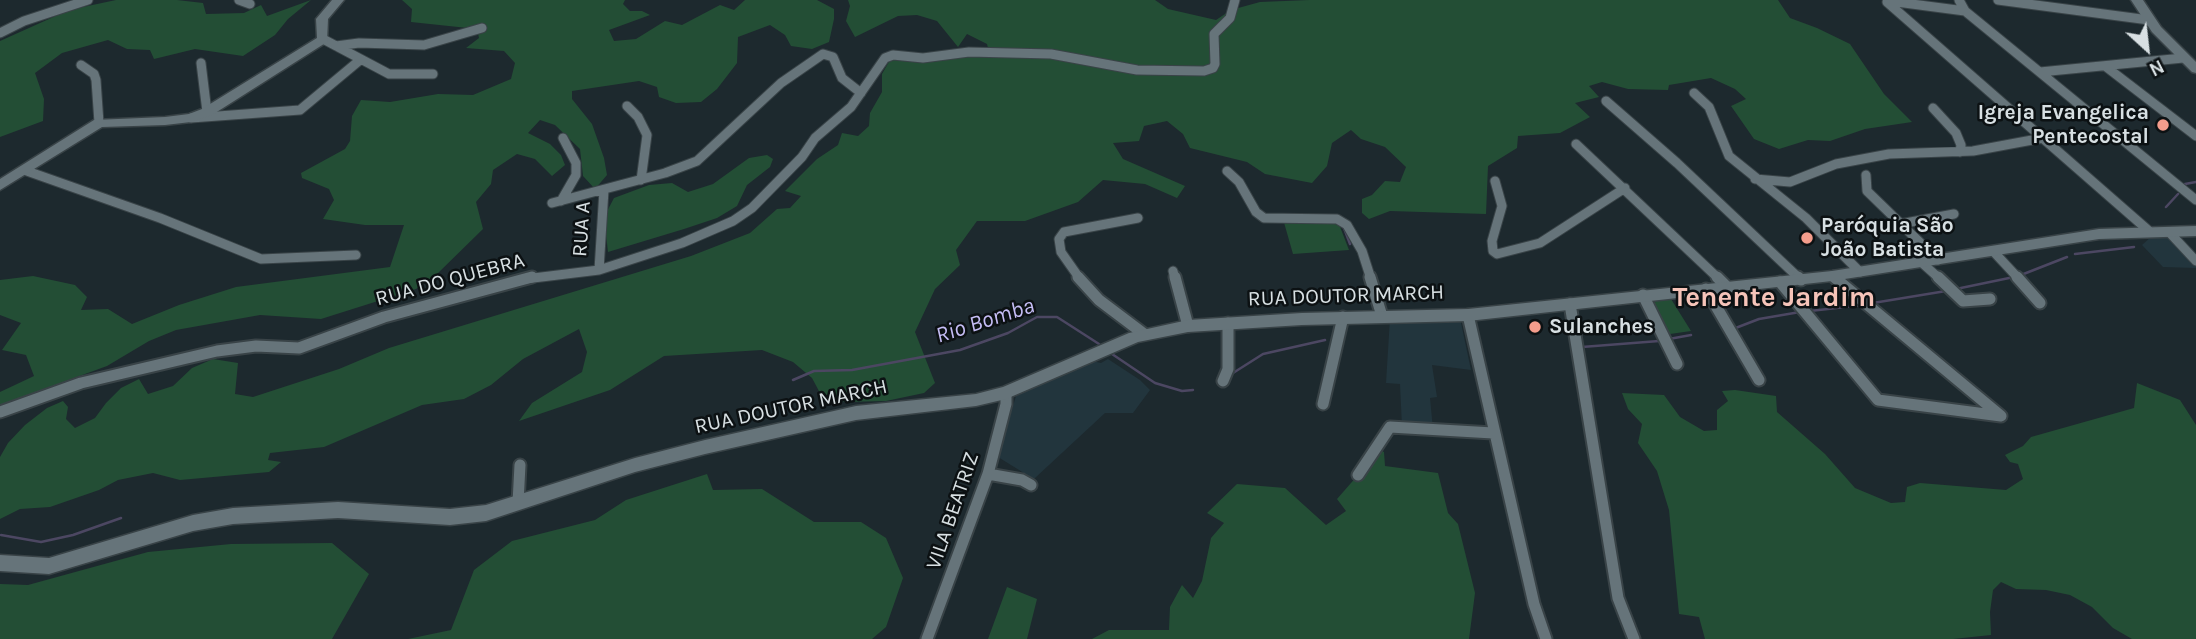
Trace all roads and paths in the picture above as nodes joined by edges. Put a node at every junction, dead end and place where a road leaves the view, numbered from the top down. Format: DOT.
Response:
graph roads {
  1 [pos="88,0"];
  2 [pos="239,0"];
  3 [pos="338,0"];
  4 [pos="1235,0"];
  5 [pos="1958,0"];
  6 [pos="1998,0"];
  7 [pos="2137,0"];
  8 [pos="1889,1"];
  9 [pos="250,4"];
  10 [pos="1965,10"];
  11 [pos="2148,20"];
  12 [pos="482,28"];
  13 [pos="0,33"];
  14 [pos="323,39"];
  15 [pos="336,46"];
  16 [pos="2183,58"];
  17 [pos="360,60"];
  18 [pos="201,63"];
  19 [pos="81,65"];
  20 [pos="2105,66"];
  21 [pos="2196,69"];
  22 [pos="2040,72"];
  23 [pos="433,74"];
  24 [pos="861,93"];
  25 [pos="1694,93"];
  26 [pos="1606,101"];
  27 [pos="627,106"];
  28 [pos="1933,108"];
  29 [pos="206,112"];
  30 [pos="191,118"];
  31 [pos="99,124"];
  32 [pos="2196,136"];
  33 [pos="563,138"];
  34 [pos="2043,138"];
  35 [pos="1576,144"];
  36 [pos="1960,152"];
  37 [pos="24,170"];
  38 [pos="1227,171"];
  39 [pos="1866,175"];
  40 [pos="1755,179"];
  41 [pos="641,180"];
  42 [pos="1494,181"];
  43 [pos="0,185"];
  44 [pos="1625,188"];
  45 [pos="604,190"];
  46 [pos="2196,200"];
  47 [pos="1954,214"];
  48 [pos="1138,218"];
  49 [pos="1900,224"];
  50 [pos="2149,231"];
  51 [pos="2196,231"];
  52 [pos="2169,232"];
  53 [pos="1993,251"];
  54 [pos="356,255"];
  55 [pos="1938,260"];
  56 [pos="2196,261"];
  57 [pos="1921,262"];
  58 [pos="599,270"];
  59 [pos="1173,271"];
  60 [pos="1860,272"];
  61 [pos="1832,276"];
  62 [pos="1801,280"];
  63 [pos="1780,282"];
  64 [pos="1727,287"];
  65 [pos="1706,289"];
  66 [pos="1643,295"];
  67 [pos="1990,299"];
  68 [pos="2040,303"];
  69 [pos="1570,304"];
  70 [pos="1468,315"];
  71 [pos="1382,316"];
  72 [pos="1343,317"];
  73 [pos="1227,323"];
  74 [pos="1188,326"];
  75 [pos="1144,334"];
  76 [pos="1677,364"];
  77 [pos="1759,380"];
  78 [pos="1223,381"];
  79 [pos="1006,393"];
  80 [pos="1327,404"];
  81 [pos="0,412"];
  82 [pos="1493,433"];
  83 [pos="520,465"];
  84 [pos="988,474"];
  85 [pos="1358,475"];
  86 [pos="1031,485"];
  87 [pos="518,503"];
  88 [pos="0,563"];
  89 [pos="927,639"];
  90 [pos="1546,639"];
  91 [pos="1634,639"];
  1 -- 13 [label="street"];
  2 -- 9 [label="street"];
  3 -- 14 [label="main road"];
  4 -- 24 [label="street, RUA DO QUEBRA"];
  5 -- 10 [label="street"];
  6 -- 11 [label="street"];
  7 -- 11 [label="main road"];
  8 -- 10 [label="street"];
  8 -- 34 [label="street"];
  10 -- 22 [label="street"];
  11 -- 16 [label="main road"];
  12 -- 15 [label="street"];
  14 -- 15 [label="street"];
  14 -- 29 [label="main road"];
  15 -- 17 [label="street"];
  16 -- 20 [label="street"];
  16 -- 21 [label="main road"];
  17 -- 23 [label="street"];
  17 -- 30 [label="street"];
  18 -- 29 [label="street"];
  19 -- 31 [label="street"];
  20 -- 22 [label="street"];
  20 -- 32 [label="street"];
  22 -- 46 [label="street"];
  24 -- 41 [label="street"];
  24 -- 58 [label="street, RUA DO QUEBRA"];
  25 -- 40 [label="street"];
  26 -- 62 [label="street"];
  27 -- 41 [label="street"];
  28 -- 36 [label="street"];
  29 -- 30 [label="main road"];
  30 -- 31 [label="main road"];
  31 -- 37 [label="main road"];
  33 -- 45 [label="street"];
  34 -- 36 [label="street"];
  34 -- 50 [label="street"];
  35 -- 44 [label="street"];
  36 -- 40 [label="street"];
  37 -- 43 [label="main road"];
  37 -- 54 [label="street"];
  38 -- 71 [label="street"];
  39 -- 49 [label="street"];
  40 -- 60 [label="street"];
  41 -- 45 [label="street"];
  42 -- 44 [label="street"];
  44 -- 64 [label="street"];
  45 -- 58 [label="street, RUA A"];
  47 -- 49 [label="street"];
  48 -- 75 [label="street"];
  49 -- 55 [label="street"];
  50 -- 52 [label="main road, RUA DOUTOR MARCH"];
  50 -- 53 [label="main road, RUA DOUTOR MARCH"];
  51 -- 52 [label="main road, RUA DOUTOR MARCH"];
  52 -- 56 [label="street"];
  53 -- 55 [label="main road, RUA DOUTOR MARCH"];
  53 -- 68 [label="street"];
  55 -- 57 [label="main road, RUA DOUTOR MARCH"];
  57 -- 60 [label="main road, RUA DOUTOR MARCH"];
  57 -- 67 [label="street"];
  58 -- 81 [label="street, RUA DO QUEBRA"];
  59 -- 74 [label="street"];
  60 -- 61 [label="main road, RUA DOUTOR MARCH"];
  61 -- 62 [label="main road, RUA DOUTOR MARCH"];
  61 -- 63 [label="street"];
  62 -- 63 [label="main road, RUA DOUTOR MARCH"];
  63 -- 64 [label="main road, RUA DOUTOR MARCH"];
  64 -- 65 [label="main road, RUA DOUTOR MARCH"];
  65 -- 66 [label="main road, RUA DOUTOR MARCH"];
  65 -- 77 [label="street"];
  66 -- 69 [label="main road, RUA DOUTOR MARCH"];
  66 -- 76 [label="street"];
  69 -- 70 [label="main road, RUA DOUTOR MARCH"];
  69 -- 91 [label="street"];
  70 -- 71 [label="main road, RUA DOUTOR MARCH"];
  70 -- 82 [label="street"];
  71 -- 72 [label="main road, RUA DOUTOR MARCH"];
  72 -- 73 [label="main road, RUA DOUTOR MARCH"];
  72 -- 80 [label="street"];
  73 -- 74 [label="main road, RUA DOUTOR MARCH"];
  73 -- 78 [label="street"];
  74 -- 75 [label="main road, RUA DOUTOR MARCH"];
  75 -- 79 [label="main road, RUA DOUTOR MARCH"];
  79 -- 84 [label="street, VILA BEATRIZ"];
  79 -- 87 [label="main road, RUA DOUTOR MARCH"];
  82 -- 85 [label="street"];
  82 -- 90 [label="street"];
  83 -- 87 [label="street"];
  84 -- 86 [label="street"];
  84 -- 89 [label="street, VILA BEATRIZ"];
  87 -- 88 [label="main road, RUA DOUTOR MARCH"];
}
